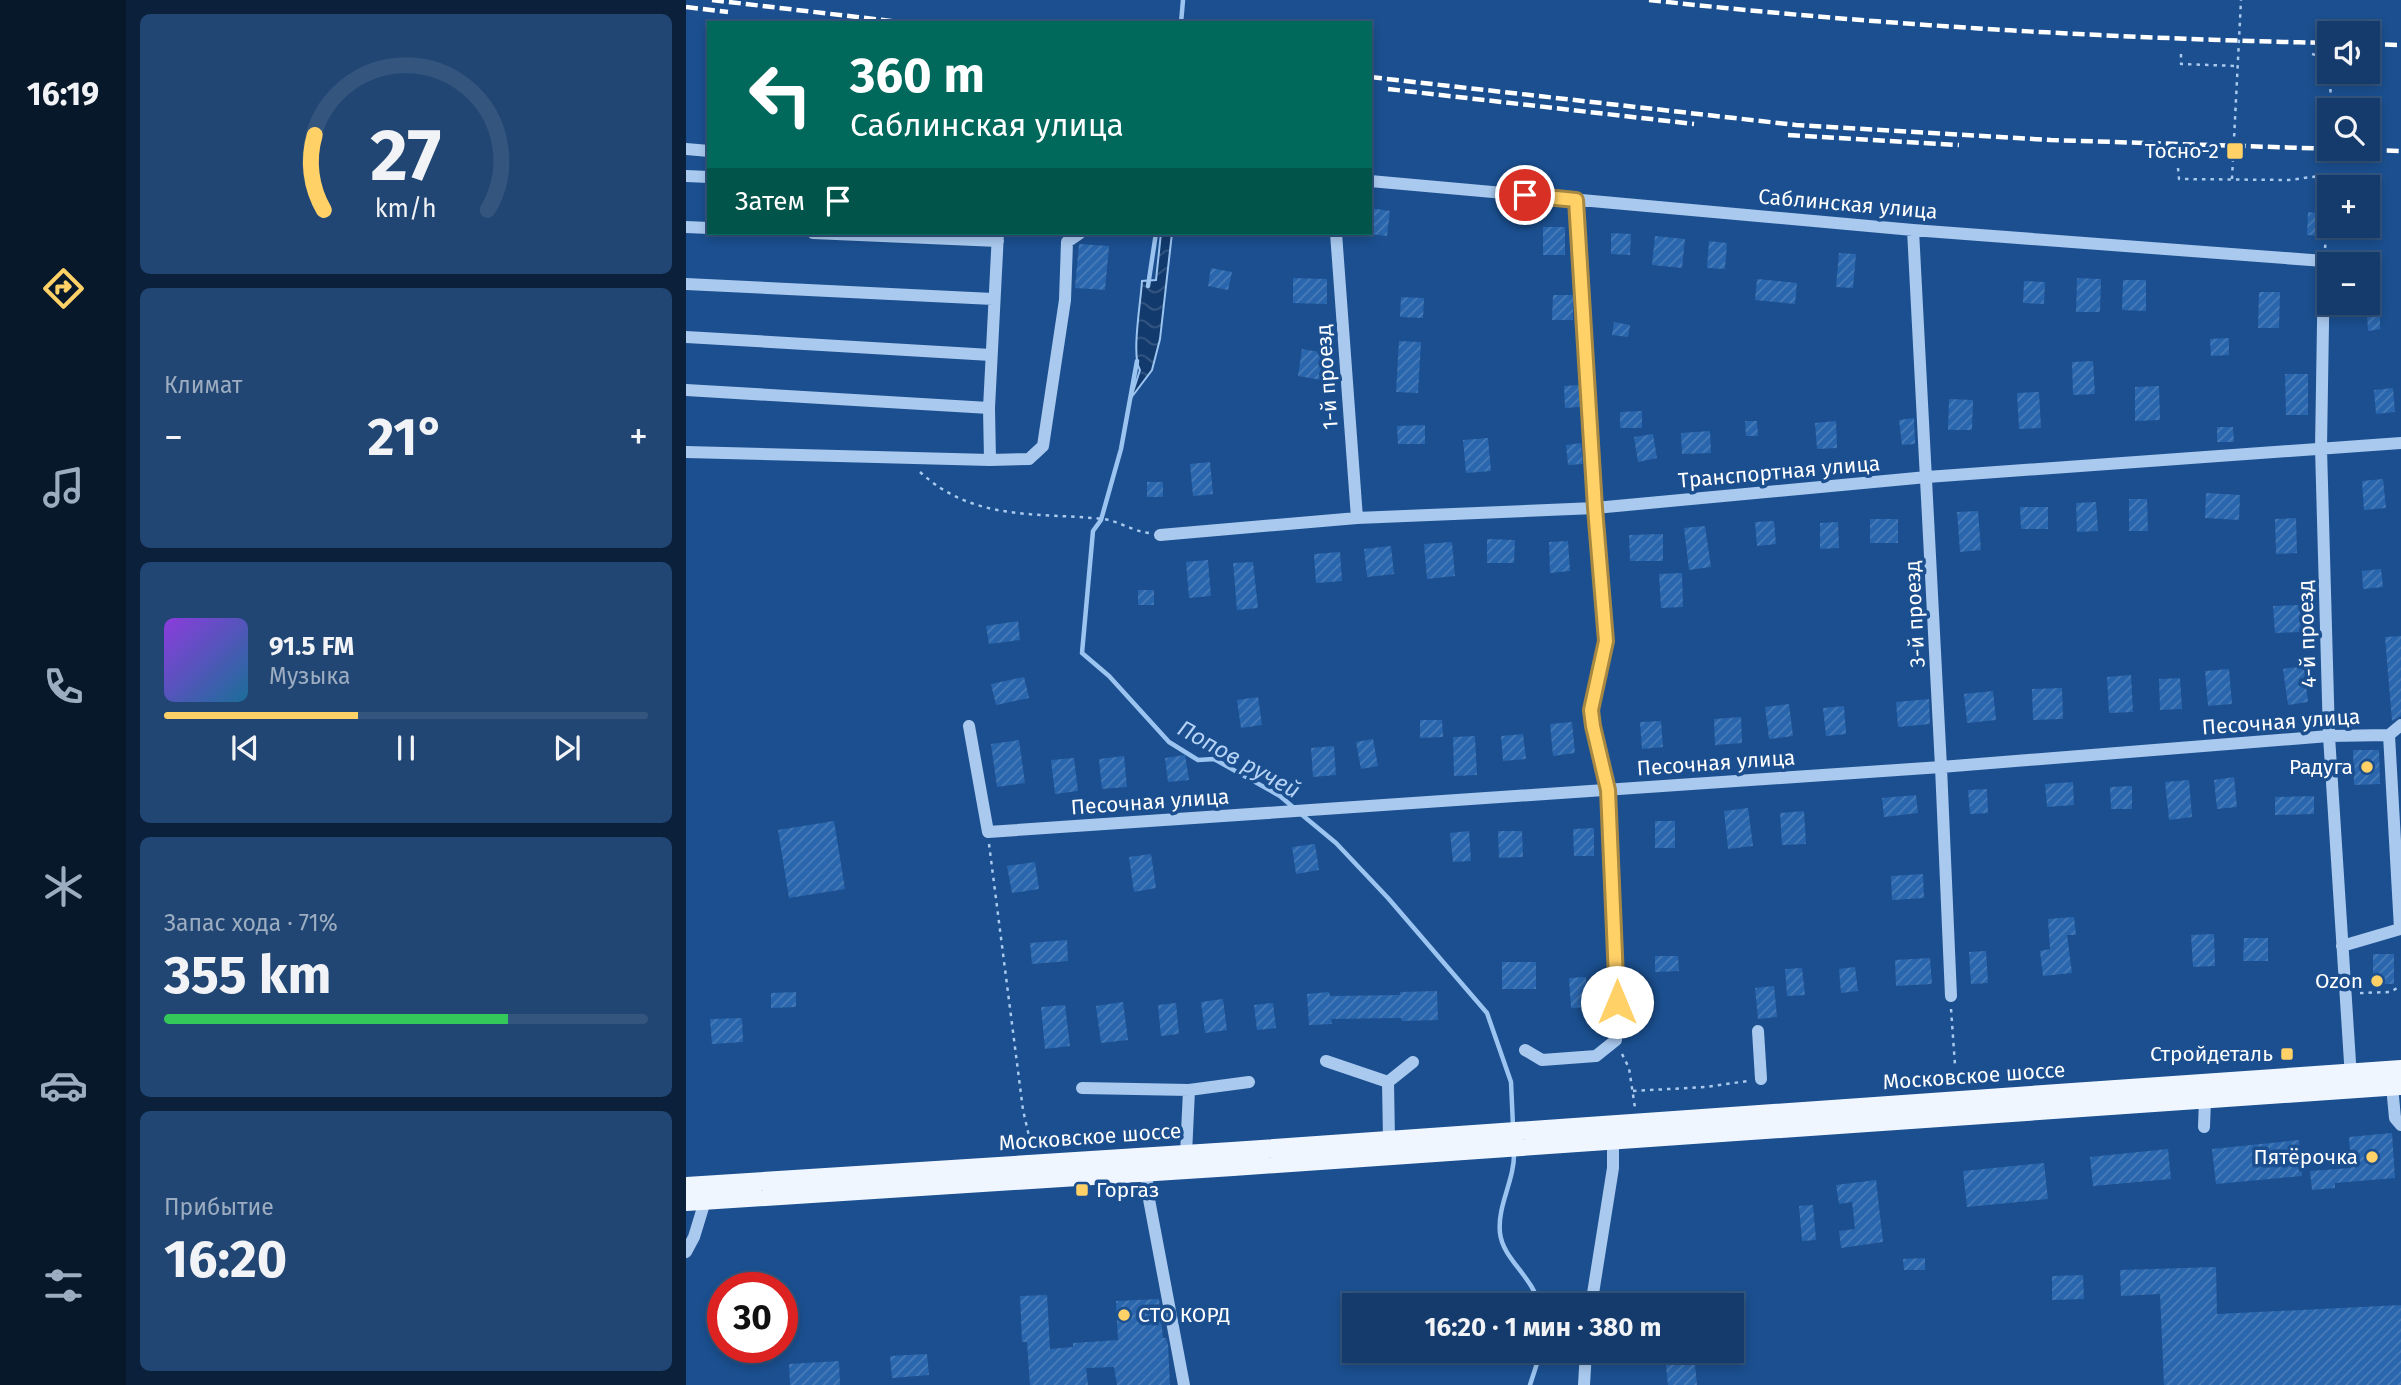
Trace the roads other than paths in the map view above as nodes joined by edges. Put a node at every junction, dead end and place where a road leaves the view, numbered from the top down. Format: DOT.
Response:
graph roads {
  1 [pos="686,150"];
  2 [pos="707,151"];
  3 [pos="686,176"];
  4 [pos="707,177"];
  5 [pos="1372,181"];
  6 [pos="1576,200"];
  7 [pos="686,227"];
  8 [pos="707,228"];
  9 [pos="1913,230"];
  10 [pos="906,235"];
  11 [pos="1077,235"];
  12 [pos="1336,235"];
  13 [pos="998,237"];
  14 [pos="2317,260"];
  15 [pos="686,284"];
  16 [pos="993,299"];
  17 [pos="2323,315"];
  18 [pos="686,337"];
  19 [pos="991,355"];
  20 [pos="686,390"];
  21 [pos="989,408"];
  22 [pos="2401,443"];
  23 [pos="2321,448"];
  24 [pos="686,452"];
  25 [pos="990,460"];
  26 [pos="1927,477"];
  27 [pos="1595,508"];
  28 [pos="1357,518"];
  29 [pos="1160,536"];
  30 [pos="2401,725"];
  31 [pos="969,726"];
  32 [pos="2389,735"];
  33 [pos="2329,736"];
  34 [pos="1941,767"];
  35 [pos="2397,785"];
  36 [pos="1608,790"];
  37 [pos="2342,946"];
  38 [pos="1951,996"];
  39 [pos="1758,1031"];
  40 [pos="1525,1050"];
  41 [pos="1326,1061"];
  42 [pos="1413,1062"];
  43 [pos="2401,1069"];
  44 [pos="1761,1079"];
  45 [pos="2352,1080"];
  46 [pos="1248,1082"];
  47 [pos="1388,1082"];
  48 [pos="2397,1086"];
  49 [pos="1082,1088"];
  50 [pos="1189,1090"];
  51 [pos="2205,1099"];
  52 [pos="2401,1125"];
  53 [pos="2204,1127"];
  54 [pos="1550,1137"];
  55 [pos="1389,1140"];
  56 [pos="1497,1140"];
  57 [pos="1613,1140"];
  58 [pos="1186,1154"];
  59 [pos="1146,1164"];
  60 [pos="686,1186"];
  61 [pos="705,1201"];
  62 [pos="686,1202"];
  63 [pos="686,1252"];
  64 [pos="1593,1293"];
  65 [pos="1585,1363"];
  66 [pos="1184,1385"];
  67 [pos="1584,1385"];
  1 -- 2 [label="street"];
  3 -- 4 [label="street"];
  5 -- 6 [label="street, Саблинская улица"];
  6 -- 9 [label="street, Саблинская улица"];
  6 -- 27 [label="street"];
  7 -- 8 [label="street"];
  9 -- 14 [label="street, Саблинская улица"];
  9 -- 26 [label="street, 3-й проезд"];
  10 -- 13 [label="street"];
  11 -- 25 [label="street"];
  12 -- 28 [label="street, 1-й проезд"];
  13 -- 16 [label="street"];
  15 -- 16 [label="street"];
  16 -- 19 [label="street"];
  17 -- 23 [label="street, 4-й проезд"];
  18 -- 19 [label="street"];
  19 -- 21 [label="street"];
  20 -- 21 [label="street"];
  21 -- 25 [label="street"];
  22 -- 23 [label="street, Транспортная улица"];
  23 -- 26 [label="street, Транспортная улица"];
  23 -- 33 [label="street, 4-й проезд"];
  24 -- 25 [label="street"];
  26 -- 27 [label="street, Транспортная улица"];
  26 -- 34 [label="street, 3-й проезд"];
  27 -- 28 [label="street, Транспортная улица"];
  27 -- 36 [label="street"];
  28 -- 29 [label="street, Транспортная улица"];
  30 -- 32 [label="street, Песочная улица"];
  31 -- 36 [label="street, Песочная улица"];
  32 -- 33 [label="street, Песочная улица"];
  32 -- 35 [label="street"];
  33 -- 34 [label="street, Песочная улица"];
  33 -- 37 [label="street, 4-й проезд"];
  34 -- 36 [label="street, Песочная улица"];
  34 -- 38 [label="street, 3-й проезд"];
  35 -- 37 [label="street"];
  36 -- 40 [label="street"];
  37 -- 45 [label="street, 4-й проезд"];
  39 -- 44 [label="street"];
  41 -- 47 [label="street"];
  42 -- 47 [label="street"];
  43 -- 45 [label="main road, Московское шоссе"];
  45 -- 48 [label="main road, Московское шоссе"];
  45 -- 51 [label="main road, Московское шоссе"];
  45 -- 54 [label="main road, Московское шоссе"];
  46 -- 50 [label="street"];
  47 -- 55 [label="street"];
  48 -- 52 [label="street"];
  49 -- 50 [label="street"];
  50 -- 58 [label="street"];
  51 -- 53 [label="street"];
  51 -- 57 [label="main road, Московское шоссе"];
  54 -- 56 [label="main road"];
  54 -- 57 [label="main road, Московское шоссе"];
  55 -- 56 [label="main road, Московское шоссе"];
  55 -- 58 [label="main road, Московское шоссе"];
  56 -- 59 [label="main road, Московское шоссе"];
  57 -- 64 [label="street"];
  58 -- 59 [label="main road, Московское шоссе"];
  59 -- 60 [label="main road, Московское шоссе"];
  59 -- 61 [label="main road, Московское шоссе"];
  59 -- 66 [label="street"];
  61 -- 62 [label="main road, Московское шоссе"];
  61 -- 63 [label="street"];
  65 -- 67 [label="street"];
}
